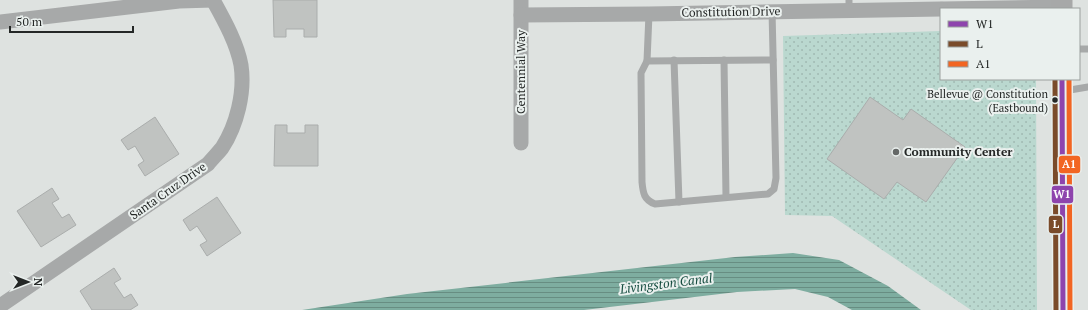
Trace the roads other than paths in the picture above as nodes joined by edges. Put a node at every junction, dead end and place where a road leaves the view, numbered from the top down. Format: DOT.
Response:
graph roads {
  1 [pos="213,0"];
  2 [pos="849,5"];
  3 [pos="1062,5"];
  4 [pos="719,6"];
  5 [pos="521,7"];
  6 [pos="972,8"];
  7 [pos="940,9"];
  8 [pos="772,11"];
  9 [pos="649,14"];
  10 [pos="0,22"];
  11 [pos="674,60"];
  12 [pos="724,60"];
  13 [pos="773,60"];
  14 [pos="647,61"];
  15 [pos="1062,85"];
  16 [pos="1088,87"];
  17 [pos="521,143"];
  18 [pos="726,198"];
  19 [pos="679,202"];
  20 [pos="0,306"];
  21 [pos="1063,310"];
  1 -- 10 [label="street"];
  1 -- 20 [label="street, Santa Cruz Drive"];
  2 -- 7 [label="street, Constitution Drive"];
  2 -- 8 [label="street, Constitution Drive"];
  3 -- 6 [label="street, Constitution Drive"];
  4 -- 8 [label="street, Constitution Drive"];
  4 -- 9 [label="street, Constitution Drive"];
  5 -- 9 [label="street, Constitution Drive"];
  5 -- 17 [label="street, Centennial Way"];
  8 -- 13 [label="lane"];
  9 -- 14 [label="lane"];
  11 -- 12 [label="lane"];
  11 -- 14 [label="lane"];
  11 -- 19 [label="lane"];
  12 -- 13 [label="lane"];
  12 -- 18 [label="lane"];
  13 -- 18 [label="lane"];
  14 -- 19 [label="lane"];
  15 -- 16 [label="lane"];
  15 -- 21 [label="main road"];
  18 -- 19 [label="lane"];
}
